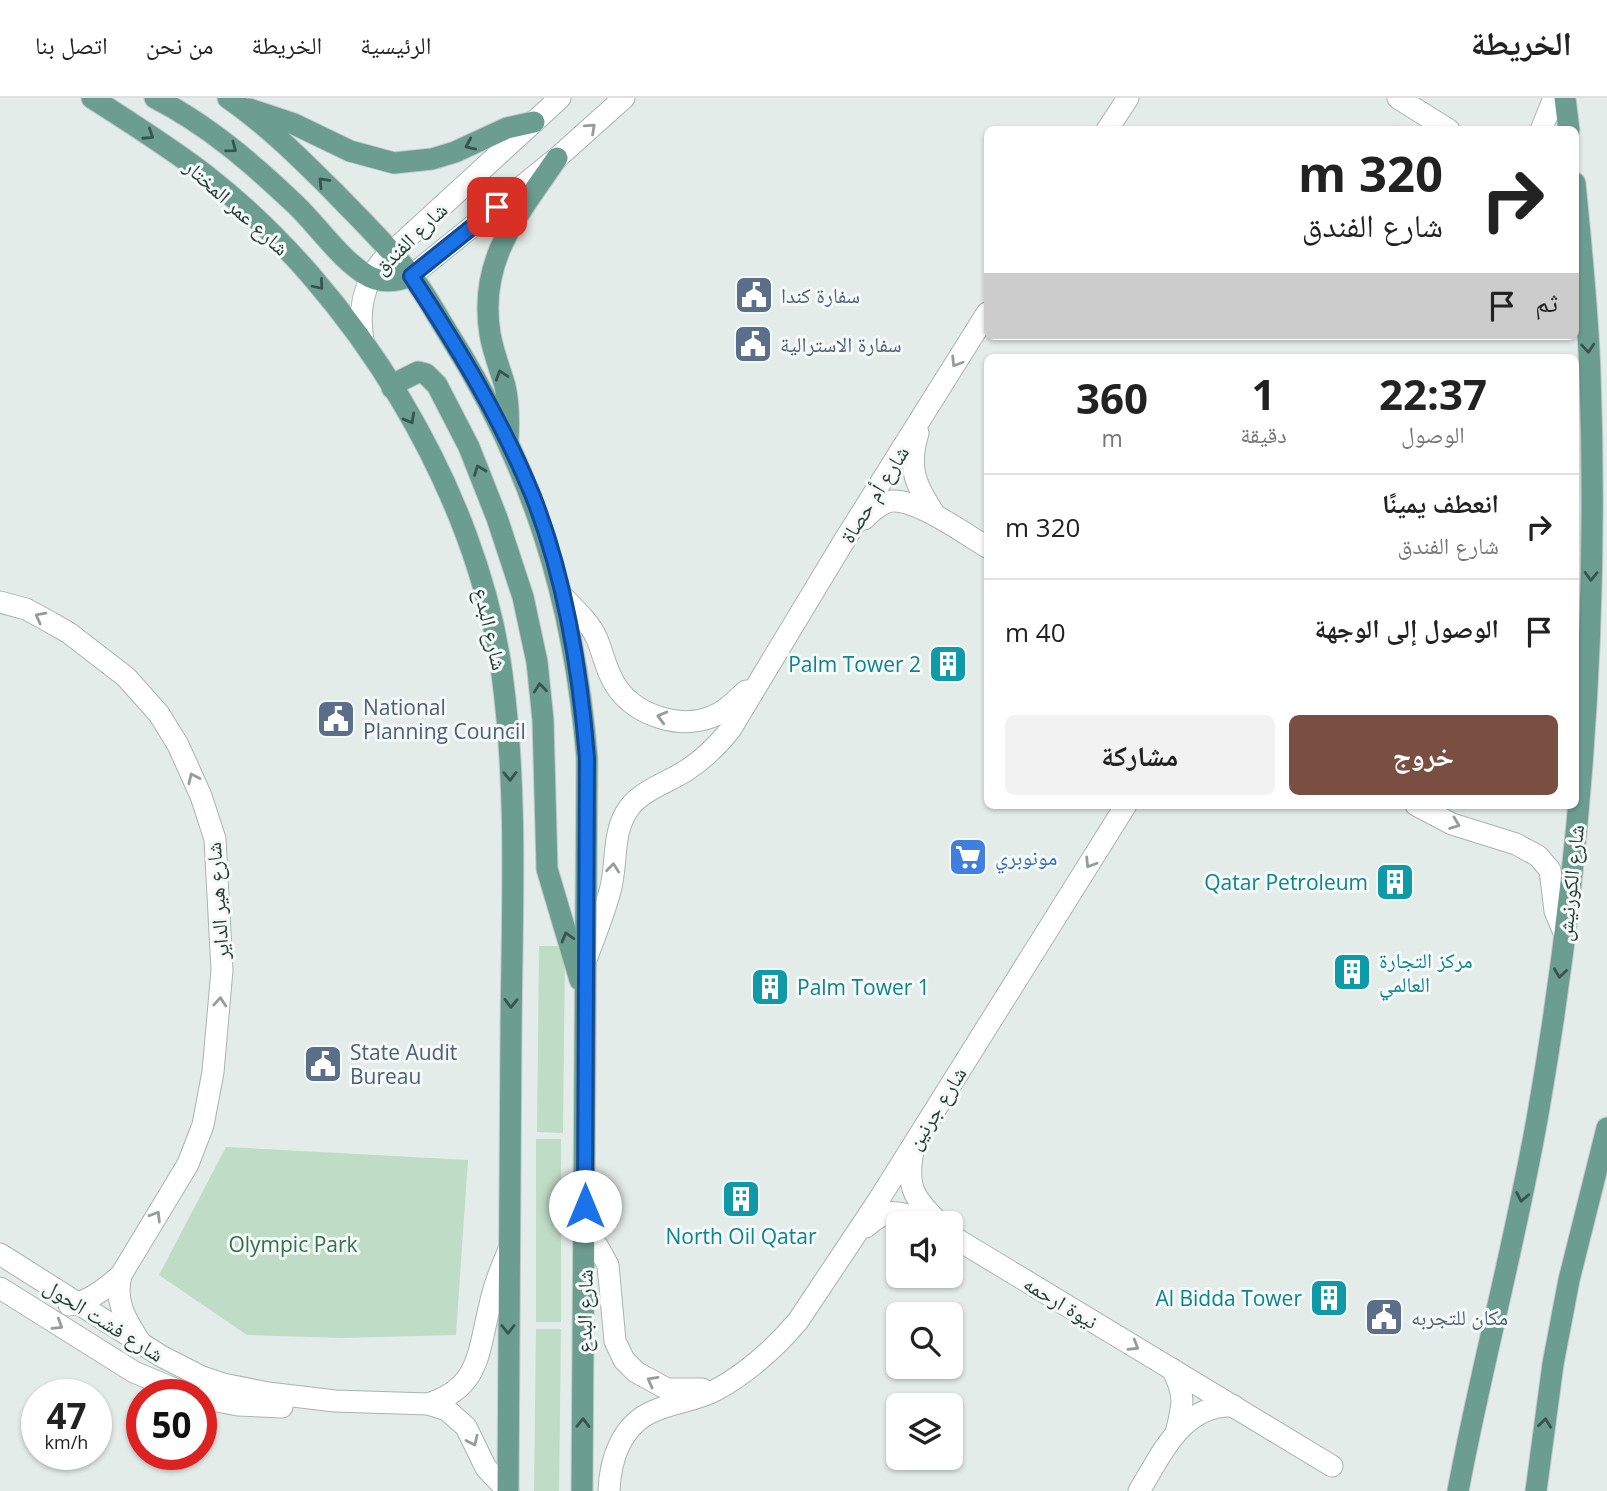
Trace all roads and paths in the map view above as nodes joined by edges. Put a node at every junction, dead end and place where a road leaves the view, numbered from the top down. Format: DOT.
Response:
graph roads {
  1 [pos="92,98"];
  2 [pos="155,98"];
  3 [pos="559,98"];
  4 [pos="624,98"];
  5 [pos="1128,98"];
  6 [pos="1398,98"];
  7 [pos="1553,98"];
  8 [pos="1565,98"];
  9 [pos="233,102"];
  10 [pos="534,122"];
  11 [pos="1110,126"];
  12 [pos="1443,126"];
  13 [pos="1542,126"];
  14 [pos="1568,126"];
  15 [pos="557,158"];
  16 [pos="1579,235"];
  17 [pos="391,253"];
  18 [pos="411,276"];
  19 [pos="370,277"];
  20 [pos="984,318"];
  21 [pos="363,340"];
  22 [pos="392,388"];
  23 [pos="925,411"];
  24 [pos="508,442"];
  25 [pos="934,516"];
  26 [pos="844,541"];
  27 [pos="984,545"];
  28 [pos="563,597"];
  29 [pos="0,602"];
  30 [pos="763,676"];
  31 [pos="1579,796"];
  32 [pos="1123,809"];
  33 [pos="1424,809"];
  34 [pos="1578,809"];
  35 [pos="1565,935"];
  36 [pos="587,957"];
  37 [pos="586,1002"];
  38 [pos="1607,1128"];
  39 [pos="914,1142"];
  40 [pos="926,1211"];
  41 [pos="886,1214"];
  42 [pos="585,1231"];
  43 [pos="853,1238"];
  44 [pos="963,1243"];
  45 [pos="508,1252"];
  46 [pos="0,1254"];
  47 [pos="121,1275"];
  48 [pos="0,1287"];
  49 [pos="79,1304"];
  50 [pos="141,1342"];
  51 [pos="1172,1369"];
  52 [pos="151,1379"];
  53 [pos="719,1389"];
  54 [pos="217,1401"];
  55 [pos="335,1401"];
  56 [pos="428,1404"];
  57 [pos="1234,1406"];
  58 [pos="1176,1433"];
  59 [pos="1332,1466"];
  60 [pos="508,1491"];
  61 [pos="582,1491"];
  62 [pos="609,1491"];
  63 [pos="1139,1491"];
  64 [pos="1458,1491"];
  65 [pos="1536,1491"];
  1 -- 21 [label="main road, شارع عمر المختار, one-way"];
  2 -- 19 [label="main road, one-way"];
  3 -- 10 [label="street, شارع الفندق"];
  15 -- 4 [label="street, شارع الفندق, one-way"];
  5 -- 11 [label="street"];
  6 -- 12 [label="street"];
  7 -- 13 [label="street"];
  8 -- 14 [label="main road"];
  10 -- 9 [label="main road, one-way"];
  17 -- 9 [label="main road, one-way"];
  10 -- 17 [label="street, شارع الفندق"];
  15 -- 18 [label="street, شارع الفندق"];
  24 -- 15 [label="main road, one-way"];
  16 -- 31 [label="main road, شارع الكورنيش, one-way"];
  17 -- 18 [label="main road, شارع البدع"];
  17 -- 19 [label="street, شارع الفندق"];
  18 -- 19 [label="main road"];
  18 -- 24 [label="main road, شارع البدع"];
  19 -- 21 [label="street, شارع الفندق"];
  20 -- 23 [label="street, شارع أم حصاة, one-way"];
  21 -- 22 [label="main road, شارع البدع"];
  37 -- 22 [label="main road, one-way"];
  22 -- 45 [label="main road, شارع البدع, one-way"];
  23 -- 25 [label="street"];
  23 -- 26 [label="street, شارع أم حصاة"];
  24 -- 28 [label="main road, شارع البدع"];
  25 -- 26 [label="street"];
  25 -- 27 [label="street"];
  26 -- 30 [label="street, شارع أم حصاة"];
  30 -- 28 [label="street, شارع أم حصاة, one-way"];
  28 -- 36 [label="main road, شارع البدع"];
  47 -- 29 [label="street, شارع هير الداير, one-way"];
  36 -- 30 [label="street, شارع أم حصاة, one-way"];
  32 -- 39 [label="street, شارع جرنين, one-way"];
  33 -- 35 [label="street, one-way"];
  34 -- 35 [label="main road, شارع الكورنيش, one-way"];
  35 -- 64 [label="main road, شارع الكورنيش, one-way"];
  36 -- 37 [label="main road, شارع البدع"];
  37 -- 42 [label="main road, شارع البدع"];
  65 -- 38 [label="main road, one-way"];
  39 -- 40 [label="street"];
  39 -- 43 [label="street, شارع جرنين"];
  41 -- 43 [label="street"];
  53 -- 42 [label="street, one-way"];
  61 -- 42 [label="main road, شارع البدع, one-way"];
  43 -- 53 [label="street, شارع جرنين"];
  44 -- 51 [label="street, نيوة ارحمه, one-way"];
  45 -- 56 [label="street, شارع فشت الحول"];
  45 -- 60 [label="main road, شارع البدع, one-way"];
  46 -- 49 [label="street, شارع فشت الحول"];
  47 -- 49 [label="street, شارع هير الداير"];
  47 -- 50 [label="street"];
  48 -- 49 [label="street"];
  48 -- 52 [label="street, شارع فشت الحول, one-way"];
  49 -- 50 [label="street, شارع فشت الحول"];
  50 -- 55 [label="street, شارع فشت الحول"];
  51 -- 57 [label="street, نيوة ارحمه"];
  51 -- 58 [label="street"];
  53 -- 62 [label="street, شارع جرنين"];
  54 -- 55 [label="street, شارع فشت الحول"];
  55 -- 56 [label="street, شارع فشت الحول"];
  56 -- 60 [label="street, شارع فشت الحول, one-way"];
  57 -- 58 [label="street"];
  57 -- 59 [label="street, نيوة ارحمه"];
  58 -- 63 [label="street"];
}
